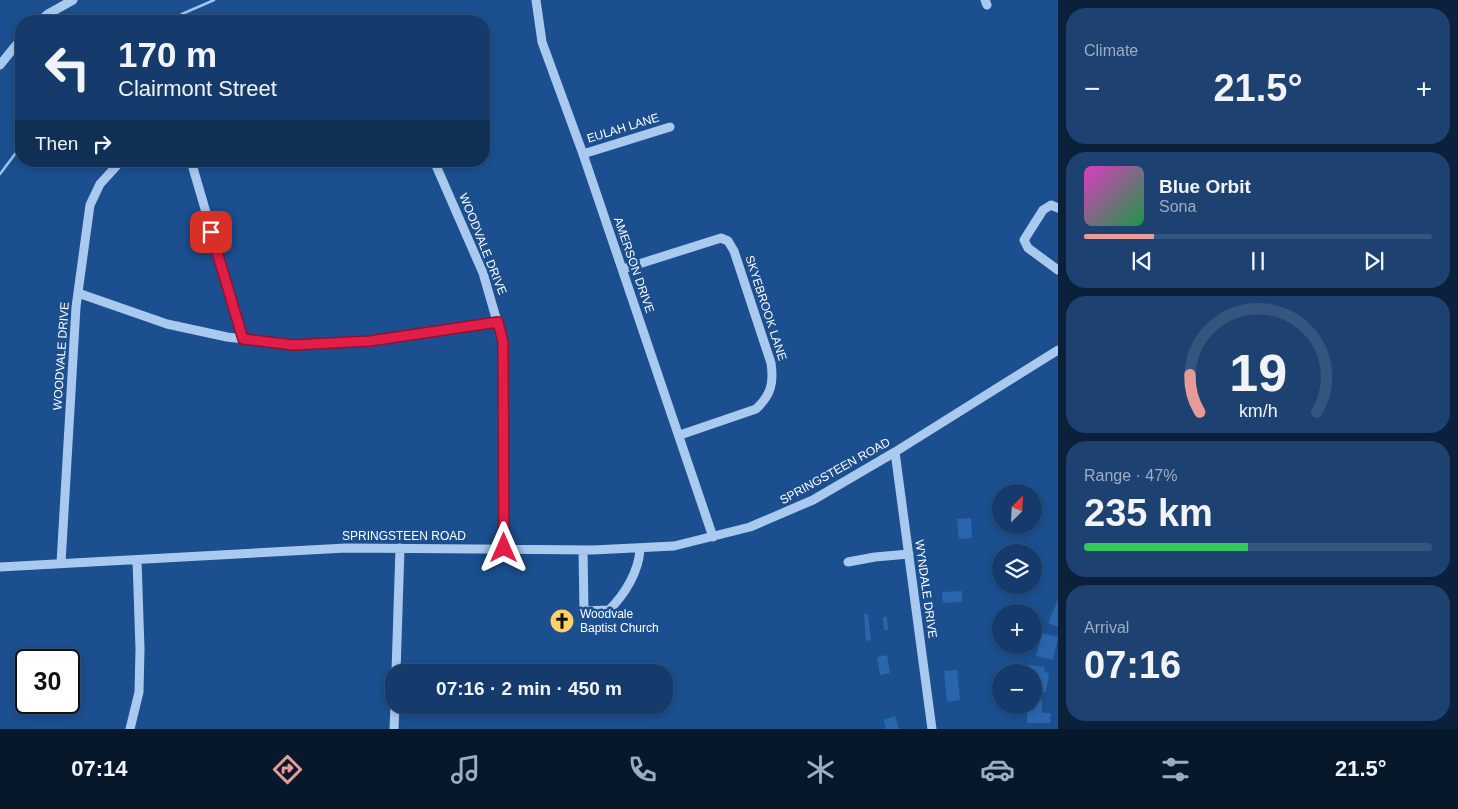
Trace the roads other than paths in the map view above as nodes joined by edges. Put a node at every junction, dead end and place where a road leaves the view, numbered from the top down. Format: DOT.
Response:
graph roads {
  1 [pos="73,0"];
  2 [pos="536,0"];
  3 [pos="47,15"];
  4 [pos="15,46"];
  5 [pos="0,65"];
  6 [pos="670,127"];
  7 [pos="583,154"];
  8 [pos="116,167"];
  9 [pos="193,167"];
  10 [pos="437,167"];
  11 [pos="1058,208"];
  12 [pos="623,269"];
  13 [pos="1058,270"];
  14 [pos="78,293"];
  15 [pos="498,322"];
  16 [pos="243,339"];
  17 [pos="1058,350"];
  18 [pos="680,435"];
  19 [pos="895,452"];
  20 [pos="713,536"];
  21 [pos="400,548"];
  22 [pos="504,548"];
  23 [pos="640,548"];
  24 [pos="584,550"];
  25 [pos="909,554"];
  26 [pos="137,560"];
  27 [pos="848,562"];
  28 [pos="61,563"];
  29 [pos="0,567"];
  30 [pos="396,664"];
  31 [pos="395,714"];
  32 [pos="130,729"];
  33 [pos="394,729"];
  34 [pos="932,729"];
  1 -- 3 [label="street"];
  2 -- 7 [label="street, AMERSON DRIVE"];
  4 -- 5 [label="street"];
  6 -- 7 [label="street, EULAH LANE"];
  7 -- 12 [label="street, AMERSON DRIVE"];
  8 -- 14 [label="street, WOODVALE DRIVE"];
  9 -- 16 [label="street"];
  10 -- 15 [label="street, WOODVALE DRIVE"];
  11 -- 13 [label="street"];
  12 -- 18 [label="street, AMERSON DRIVE"];
  12 -- 18 [label="street, SKYEBROOK LANE"];
  14 -- 16 [label="street"];
  14 -- 28 [label="street, WOODVALE DRIVE"];
  15 -- 16 [label="street"];
  15 -- 22 [label="street, WOODVALE DRIVE"];
  17 -- 19 [label="street, SPRINGSTEEN ROAD"];
  18 -- 20 [label="street, AMERSON DRIVE"];
  19 -- 20 [label="street, SPRINGSTEEN ROAD"];
  19 -- 25 [label="street, WYNDALE DRIVE"];
  20 -- 23 [label="street, SPRINGSTEEN ROAD"];
  21 -- 22 [label="street, SPRINGSTEEN ROAD"];
  21 -- 26 [label="street, SPRINGSTEEN ROAD"];
  21 -- 30 [label="street"];
  22 -- 24 [label="street, SPRINGSTEEN ROAD"];
  23 -- 24 [label="street, SPRINGSTEEN ROAD"];
  23 -- 24 [label="street"];
  25 -- 27 [label="street"];
  25 -- 34 [label="street, WYNDALE DRIVE"];
  26 -- 28 [label="street, SPRINGSTEEN ROAD"];
  26 -- 32 [label="street"];
  28 -- 29 [label="street, SPRINGSTEEN ROAD"];
  31 -- 33 [label="street"];
}
